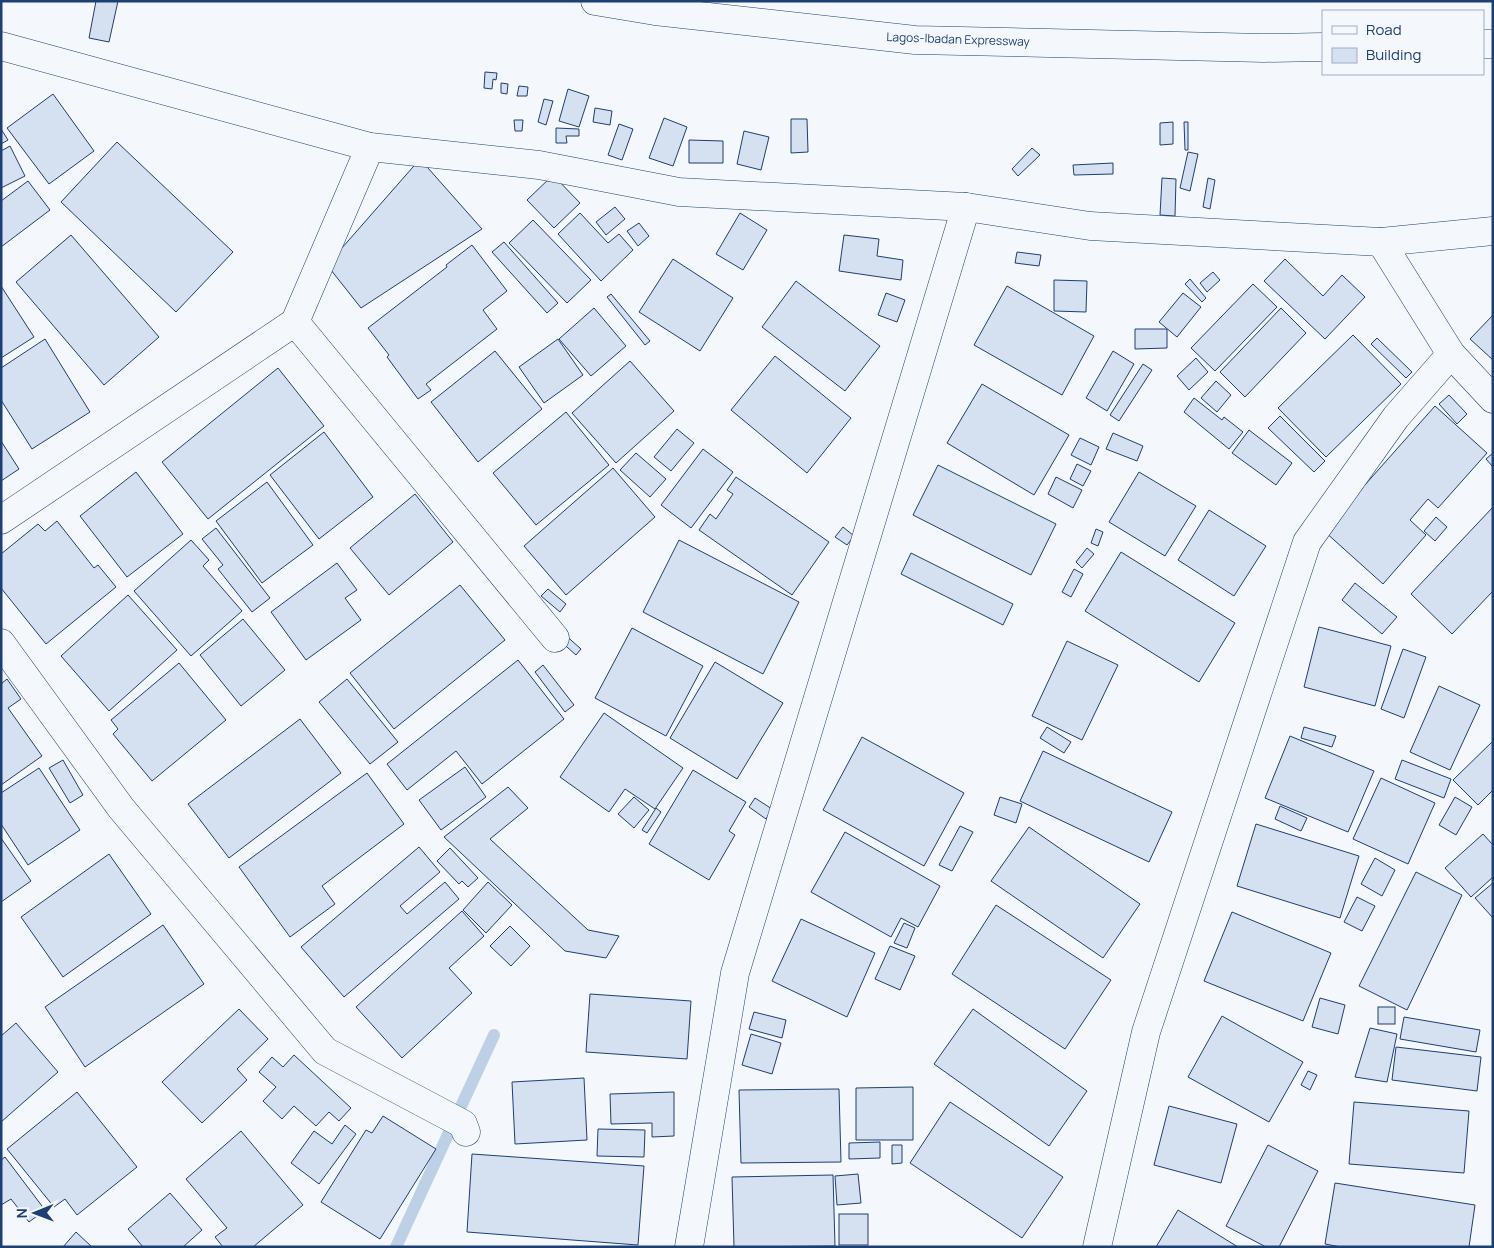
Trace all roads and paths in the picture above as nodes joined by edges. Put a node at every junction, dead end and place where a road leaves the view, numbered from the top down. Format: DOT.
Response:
graph roads {
  1 [pos="595,1"];
  2 [pos="1,46"];
  3 [pos="1322,47"];
  4 [pos="370,147"];
  5 [pos="966,207"];
  6 [pos="1493,231"];
  7 [pos="1381,242"];
  8 [pos="295,322"];
  9 [pos="1451,354"];
  10 [pos="1493,399"];
  11 [pos="1,520"];
  12 [pos="554,638"];
  13 [pos="1,643"];
  14 [pos="466,1132"];
  15 [pos="689,1247"];
  16 [pos="1097,1247"];
  1 -- 3 [label="main road, Lagos-Ibadan Expressway"];
  2 -- 4 [label="main road"];
  4 -- 5 [label="main road"];
  4 -- 8 [label="main road"];
  5 -- 7 [label="main road"];
  5 -- 15 [label="main road"];
  6 -- 7 [label="main road"];
  7 -- 9 [label="main road"];
  8 -- 11 [label="main road"];
  8 -- 12 [label="main road"];
  9 -- 10 [label="main road"];
  9 -- 16 [label="main road"];
  13 -- 14 [label="main road"];
}
